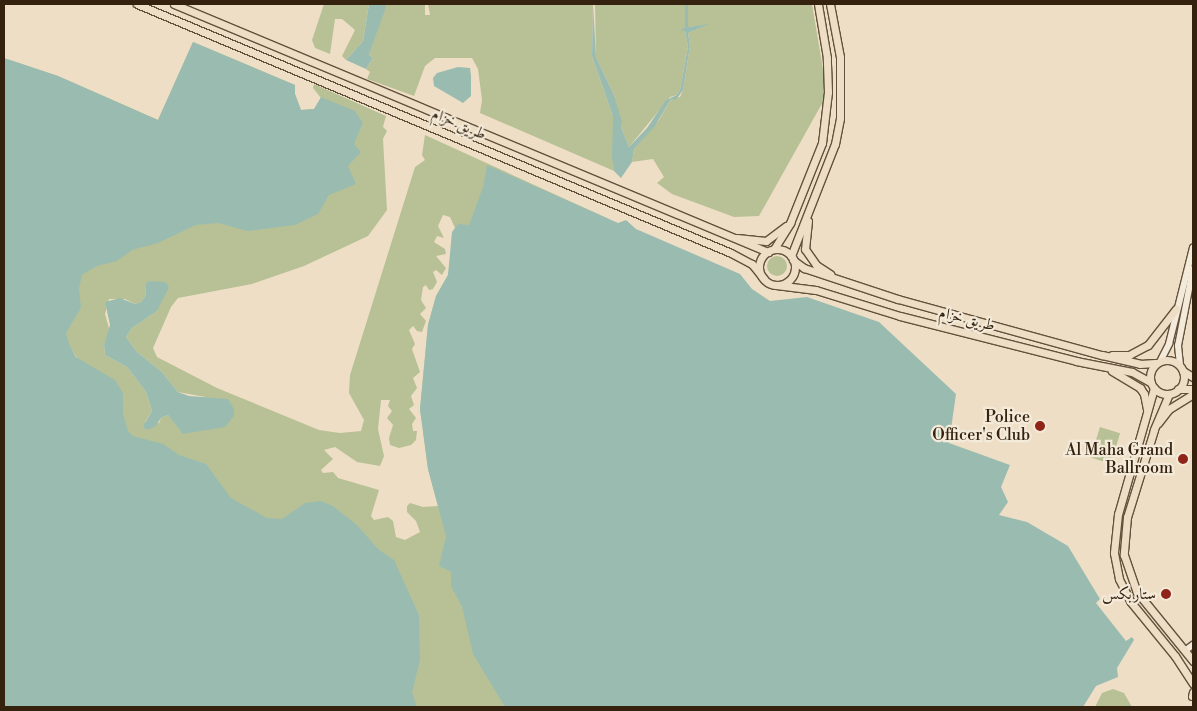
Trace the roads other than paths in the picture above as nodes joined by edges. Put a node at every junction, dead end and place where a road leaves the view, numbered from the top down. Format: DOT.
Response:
graph roads {
  1 [pos="137,4"];
  2 [pos="174,4"];
  3 [pos="818,4"];
  4 [pos="830,4"];
  5 [pos="812,203"];
  6 [pos="790,223"];
  7 [pos="720,234"];
  8 [pos="1193,248"];
  9 [pos="771,251"];
  10 [pos="792,258"];
  11 [pos="1193,269"];
  12 [pos="764,279"];
  13 [pos="776,285"];
  14 [pos="853,285"];
  15 [pos="1176,309"];
  16 [pos="1102,355"];
  17 [pos="1158,362"];
  18 [pos="1105,367"];
  19 [pos="1181,368"];
  20 [pos="1193,377"];
  21 [pos="1152,385"];
  22 [pos="1193,389"];
  23 [pos="1178,390"];
  24 [pos="1169,394"];
  25 [pos="1193,394"];
  26 [pos="1146,419"];
  27 [pos="1154,430"];
  28 [pos="1124,604"];
  29 [pos="1137,611"];
  30 [pos="1193,645"];
  31 [pos="1186,650"];
  32 [pos="1193,661"];
  33 [pos="1193,684"];
  1 -- 12 [label="main road, طريق خزام"];
  2 -- 7 [label="main road, طريق خزام"];
  3 -- 6 [label="main road"];
  4 -- 5 [label="main road"];
  5 -- 10 [label="main road"];
  5 -- 14 [label="main road"];
  6 -- 7 [label="main road"];
  6 -- 9 [label="main road"];
  7 -- 9 [label="main road, طريق خزام"];
  8 -- 15 [label="street"];
  9 -- 10 [label="main road"];
  9 -- 12 [label="main road"];
  10 -- 13 [label="main road"];
  10 -- 14 [label="main road, طريق خزام"];
  11 -- 19 [label="street"];
  12 -- 13 [label="main road"];
  13 -- 18 [label="main road, طريق خزام"];
  14 -- 16 [label="main road, طريق خزام"];
  15 -- 16 [label="main road"];
  15 -- 17 [label="street"];
  16 -- 17 [label="main road, طريق خزام"];
  17 -- 19 [label="main road"];
  17 -- 21 [label="main road"];
  18 -- 21 [label="main road, طريق خزام"];
  18 -- 26 [label="main road"];
  19 -- 20 [label="main road"];
  19 -- 23 [label="main road"];
  21 -- 24 [label="main road"];
  21 -- 26 [label="main road"];
  22 -- 23 [label="main road"];
  23 -- 24 [label="main road"];
  24 -- 27 [label="main road"];
  25 -- 27 [label="main road"];
  26 -- 29 [label="main road"];
  27 -- 31 [label="main road"];
  28 -- 29 [label="main road"];
  29 -- 33 [label="main road"];
  30 -- 31 [label="street"];
  31 -- 32 [label="main road"];
}
